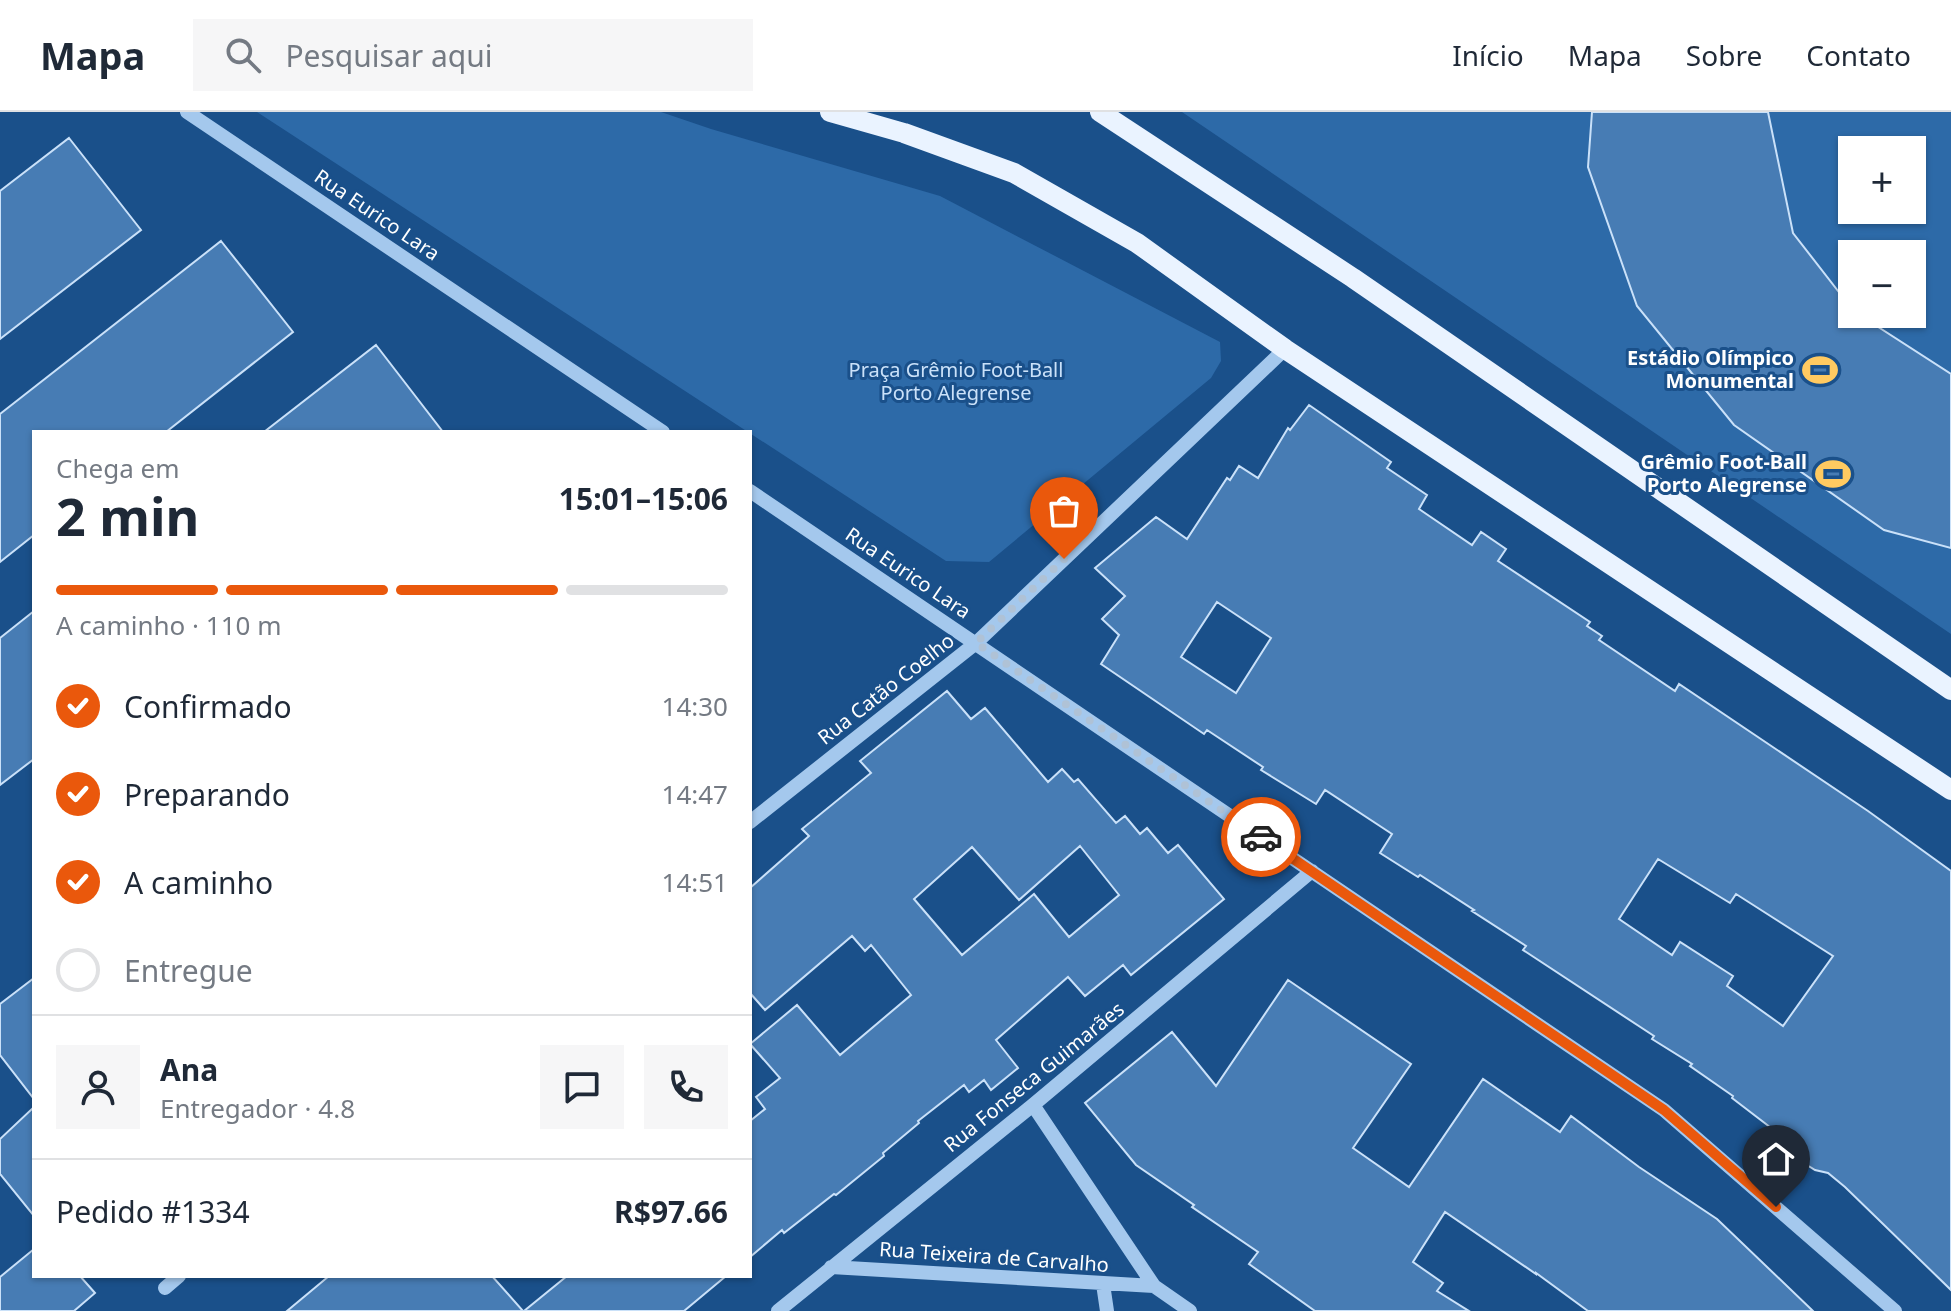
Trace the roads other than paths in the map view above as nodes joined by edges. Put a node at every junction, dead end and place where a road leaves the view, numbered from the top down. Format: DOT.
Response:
graph roads {
  1 [pos="187,112"];
  2 [pos="830,112"];
  3 [pos="1100,112"];
  4 [pos="1285,349"];
  5 [pos="660,430"];
  6 [pos="752,492"];
  7 [pos="976,643"];
  8 [pos="1951,690"];
  9 [pos="1951,790"];
  10 [pos="752,820"];
  11 [pos="1312,871"];
  12 [pos="1033,1105"];
  13 [pos="831,1267"];
  14 [pos="177,1278"];
  15 [pos="1103,1284"];
  16 [pos="1154,1286"];
  17 [pos="165,1288"];
  18 [pos="778,1311"];
  19 [pos="1107,1311"];
  20 [pos="1190,1311"];
  21 [pos="1895,1311"];
  1 -- 5 [label="street, Rua Eurico Lara"];
  2 -- 4 [label="main road"];
  3 -- 8 [label="main road"];
  4 -- 7 [label="street, Rua Catão Coelho"];
  4 -- 9 [label="main road"];
  6 -- 7 [label="street, Rua Eurico Lara"];
  7 -- 10 [label="street, Rua Catão Coelho"];
  7 -- 11 [label="street, Rua Eurico Lara"];
  11 -- 12 [label="street, Rua Fonseca Guimarães"];
  11 -- 21 [label="street, Rua Eurico Lara"];
  12 -- 13 [label="street, Rua Fonseca Guimarães"];
  12 -- 16 [label="street, Rua Teixeira de Carvalho"];
  13 -- 15 [label="street, Rua Teixeira de Carvalho"];
  13 -- 18 [label="street, Rua Fonseca Guimarães"];
  14 -- 17 [label="street"];
  15 -- 16 [label="street, Rua Teixeira de Carvalho"];
  15 -- 19 [label="street"];
  16 -- 20 [label="street, Rua Teixeira de Carvalho"];
}
